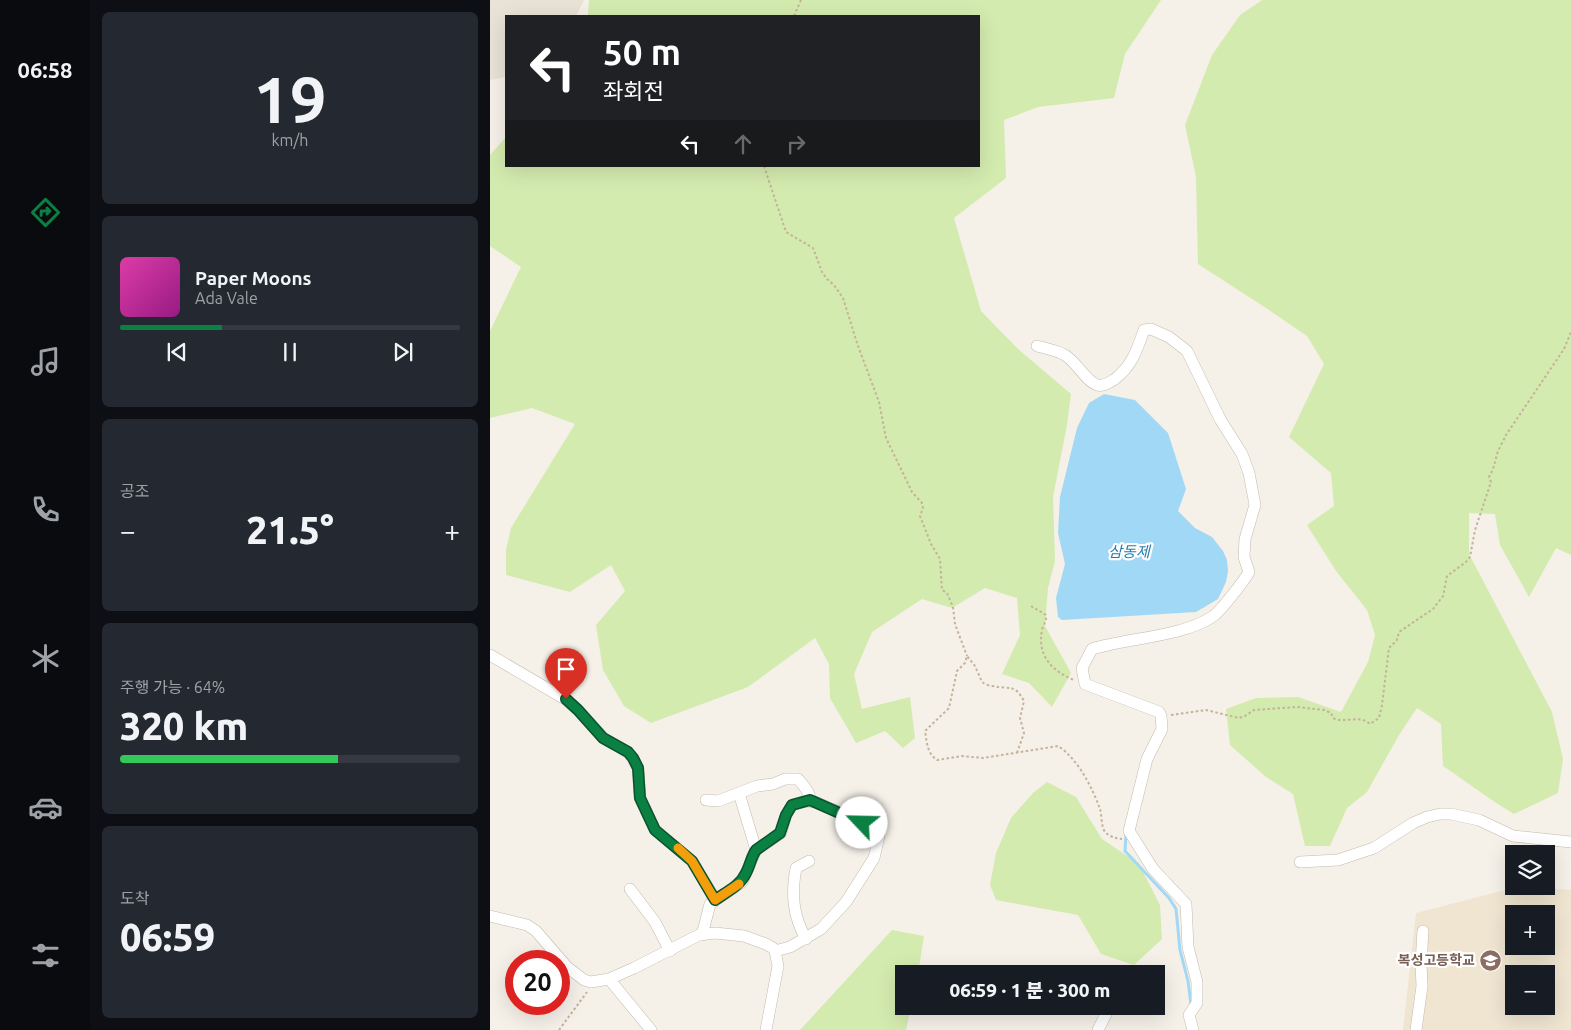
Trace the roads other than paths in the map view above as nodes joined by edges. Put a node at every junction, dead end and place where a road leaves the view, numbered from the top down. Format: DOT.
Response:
graph roads {
  1 [pos="1037,346"];
  2 [pos="490,655"];
  3 [pos="739,793"];
  4 [pos="706,800"];
  5 [pos="810,800"];
  6 [pos="1571,842"];
  7 [pos="756,850"];
  8 [pos="809,861"];
  9 [pos="1300,862"];
  10 [pos="630,889"];
  11 [pos="715,900"];
  12 [pos="490,916"];
  13 [pos="1423,931"];
  14 [pos="702,935"];
  15 [pos="806,939"];
  16 [pos="670,951"];
  17 [pos="775,952"];
  18 [pos="609,979"];
  19 [pos="1106,1015"];
  20 [pos="651,1030"];
  21 [pos="766,1030"];
  22 [pos="1098,1030"];
  23 [pos="1192,1030"];
  24 [pos="1416,1030"];
  1 -- 23 [label="street"];
  2 -- 11 [label="street"];
  3 -- 4 [label="street"];
  3 -- 5 [label="street"];
  3 -- 7 [label="street"];
  5 -- 7 [label="street"];
  5 -- 15 [label="street"];
  6 -- 9 [label="street"];
  7 -- 11 [label="street"];
  8 -- 15 [label="street"];
  10 -- 16 [label="street"];
  11 -- 14 [label="street"];
  12 -- 18 [label="street"];
  13 -- 24 [label="street"];
  14 -- 16 [label="street"];
  14 -- 17 [label="street"];
  15 -- 17 [label="street"];
  16 -- 18 [label="street"];
  17 -- 21 [label="street"];
  18 -- 20 [label="street"];
  19 -- 22 [label="street"];
}
